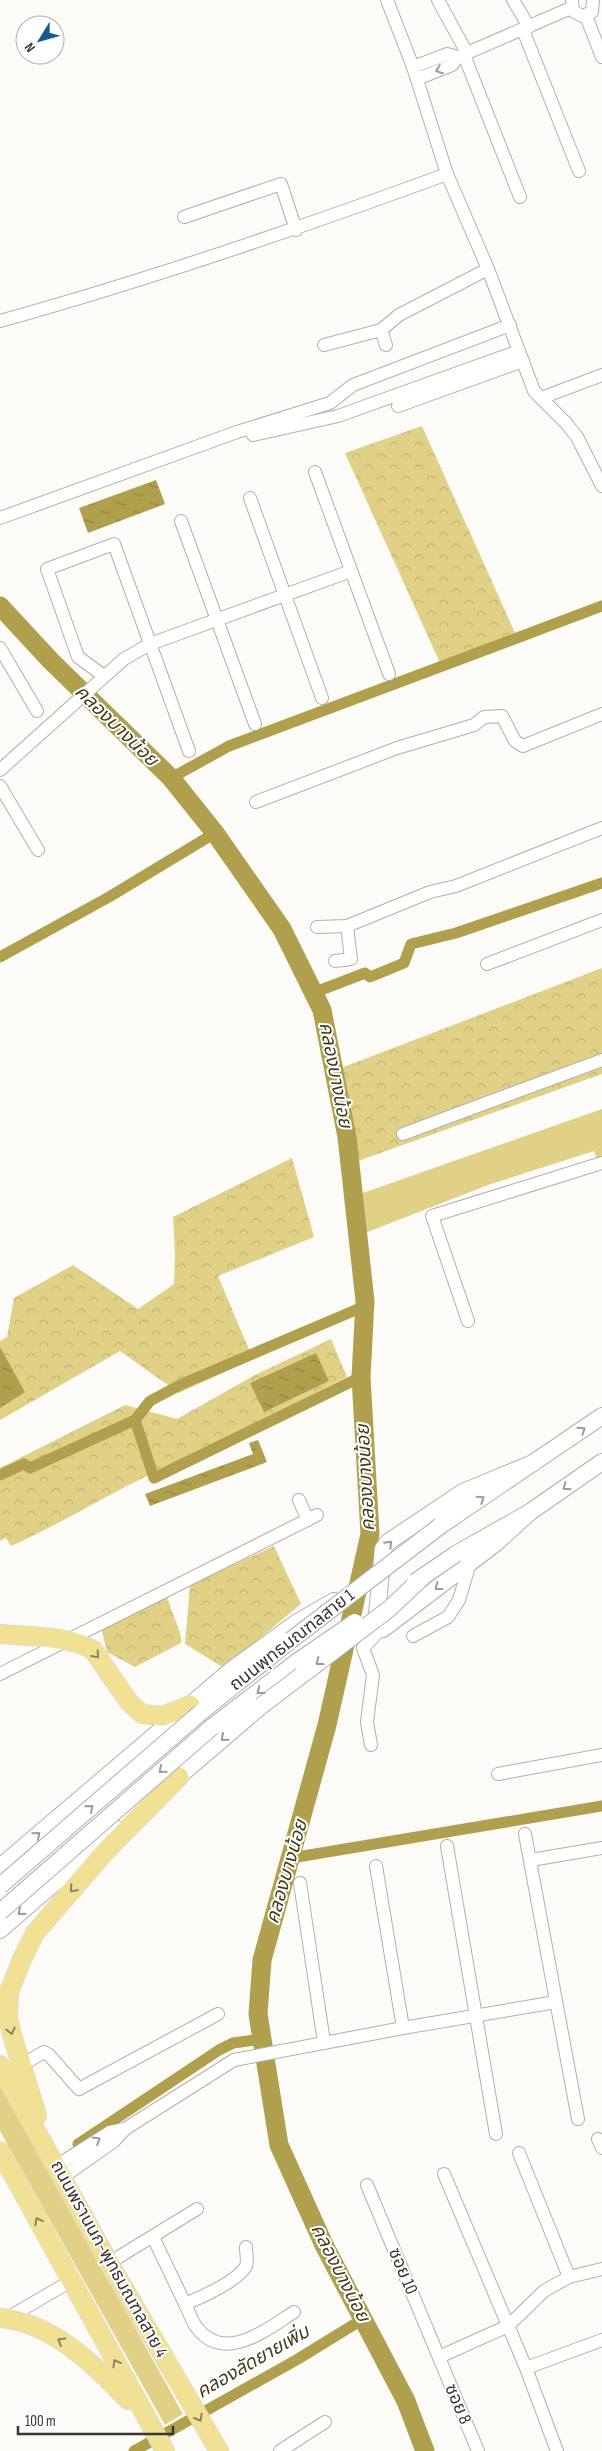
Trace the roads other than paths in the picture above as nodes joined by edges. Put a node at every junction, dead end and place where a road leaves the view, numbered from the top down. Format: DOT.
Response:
graph roads {
  1 [pos="387,0"];
  2 [pos="438,0"];
  3 [pos="513,0"];
  4 [pos="593,0"];
  5 [pos="572,4"];
  6 [pos="602,14"];
  7 [pos="587,18"];
  8 [pos="526,28"];
  9 [pos="463,55"];
  10 [pos="602,57"];
  11 [pos="415,73"];
  12 [pos="580,170"];
  13 [pos="447,174"];
  14 [pos="520,196"];
  15 [pos="184,217"];
  16 [pos="296,230"];
  17 [pos="488,270"];
  18 [pos="0,321"];
  19 [pos="510,325"];
  20 [pos="381,330"];
  21 [pos="324,345"];
  22 [pos="386,345"];
  23 [pos="521,356"];
  24 [pos="602,375"];
  25 [pos="541,398"];
  26 [pos="398,406"];
  27 [pos="198,454"];
  28 [pos="315,472"];
  29 [pos="602,486"];
  30 [pos="250,498"];
  31 [pos="0,518"];
  32 [pos="182,521"];
  33 [pos="351,571"];
  34 [pos="285,596"];
  35 [pos="218,620"];
  36 [pos="150,644"];
  37 [pos="0,648"];
  38 [pos="389,674"];
  39 [pos="104,676"];
  40 [pos="322,698"];
  41 [pos="37,711"];
  42 [pos="602,714"];
  43 [pos="256,724"];
  44 [pos="189,751"];
  45 [pos="0,770"];
  46 [pos="0,786"];
  47 [pos="256,802"];
  48 [pos="602,828"];
  49 [pos="38,850"];
  50 [pos="602,920"];
  51 [pos="347,926"];
  52 [pos="317,927"];
  53 [pos="335,961"];
  54 [pos="487,964"];
  55 [pos="602,1060"];
  56 [pos="403,1134"];
  57 [pos="602,1163"];
  58 [pos="468,1321"];
  59 [pos="602,1416"];
  60 [pos="602,1462"];
  61 [pos="533,1463"];
  62 [pos="298,1500"];
  63 [pos="530,1512"];
  64 [pos="470,1563"];
  65 [pos="424,1576"];
  66 [pos="349,1594"];
  67 [pos="380,1629"];
  68 [pos="0,1634"];
  69 [pos="413,1636"];
  70 [pos="68,1640"];
  71 [pos="0,1674"];
  72 [pos="195,1709"];
  73 [pos="371,1745"];
  74 [pos="602,1755"];
  75 [pos="498,1774"];
  76 [pos="179,1777"];
  77 [pos="525,1834"];
  78 [pos="447,1846"];
  79 [pos="602,1848"];
  80 [pos="20,1850"];
  81 [pos="531,1860"];
  82 [pos="376,1866"];
  83 [pos="0,1867"];
  84 [pos="300,1883"];
  85 [pos="0,1886"];
  86 [pos="43,1892"];
  87 [pos="0,1912"];
  88 [pos="0,1930"];
  89 [pos="556,2002"];
  90 [pos="218,2014"];
  91 [pos="477,2016"];
  92 [pos="403,2028"];
  93 [pos="324,2042"];
  94 [pos="22,2064"];
  95 [pos="3,2070"];
  96 [pos="578,2119"];
  97 [pos="496,2134"];
  98 [pos="47,2149"];
  99 [pos="0,2151"];
  100 [pos="519,2153"];
  101 [pos="60,2171"];
  102 [pos="444,2174"];
  103 [pos="366,2185"];
  104 [pos="197,2209"];
  105 [pos="153,2237"];
  106 [pos="246,2247"];
  107 [pos="109,2263"];
  108 [pos="602,2269"];
  109 [pos="569,2278"];
  110 [pos="71,2281"];
  111 [pos="185,2304"];
  112 [pos="294,2312"];
  113 [pos="2,2319"];
  114 [pos="508,2326"];
  115 [pos="600,2345"];
  116 [pos="438,2357"];
  117 [pos="526,2368"];
  118 [pos="148,2421"];
  119 [pos="326,2422"];
  120 [pos="215,2445"];
  121 [pos="165,2451"];
  122 [pos="280,2451"];
  123 [pos="478,2451"];
  124 [pos="557,2451"];
  1 -- 11 [label="street"];
  2 -- 9 [label="street"];
  3 -- 8 [label="street"];
  4 -- 7 [label="street"];
  5 -- 7 [label="street"];
  5 -- 8 [label="street"];
  6 -- 7 [label="street"];
  7 -- 10 [label="street"];
  8 -- 9 [label="street"];
  8 -- 12 [label="street"];
  9 -- 11 [label="street"];
  9 -- 14 [label="street"];
  11 -- 13 [label="street"];
  13 -- 16 [label="street"];
  13 -- 17 [label="street"];
  15 -- 16 [label="street"];
  16 -- 18 [label="street"];
  17 -- 19 [label="street"];
  17 -- 20 [label="street"];
  19 -- 23 [label="street"];
  19 -- 31 [label="street"];
  20 -- 21 [label="street"];
  20 -- 22 [label="street"];
  23 -- 25 [label="street"];
  23 -- 26 [label="street"];
  23 -- 27 [label="street"];
  24 -- 25 [label="street"];
  25 -- 29 [label="street"];
  28 -- 33 [label="street"];
  30 -- 34 [label="street"];
  32 -- 35 [label="street"];
  33 -- 34 [label="street"];
  33 -- 38 [label="street"];
  34 -- 35 [label="street"];
  34 -- 40 [label="street"];
  35 -- 36 [label="street"];
  35 -- 43 [label="street"];
  36 -- 39 [label="street"];
  36 -- 39 [label="street"];
  36 -- 44 [label="street"];
  37 -- 41 [label="street"];
  39 -- 45 [label="street"];
  42 -- 47 [label="street"];
  46 -- 49 [label="street"];
  48 -- 51 [label="street"];
  50 -- 54 [label="street"];
  51 -- 52 [label="street"];
  51 -- 53 [label="street"];
  55 -- 56 [label="street"];
  57 -- 58 [label="street"];
  61 -- 59 [label="main road, ถนนพุทธมณฑลสาย 1, one-way"];
  60 -- 63 [label="main road, ถนนพุทธมณฑลสาย 1, one-way"];
  66 -- 61 [label="main road, ถนนพุทธมณฑลสาย 1, one-way, bridge"];
  67 -- 61 [label="main road, one-way"];
  62 -- 70 [label="street"];
  63 -- 64 [label="main road"];
  63 -- 65 [label="main road, ถนนพุทธมณฑลสาย 1, bridge"];
  64 -- 67 [label="main road, one-way"];
  64 -- 69 [label="street"];
  65 -- 76 [label="main road, one-way, bridge"];
  65 -- 87 [label="main road, ถนนพุทธมณฑลสาย 1, one-way, bridge"];
  66 -- 72 [label="main road, ถนนพุทธมณฑลสาย 1, bridge"];
  66 -- 72 [label="main road, bridge"];
  67 -- 73 [label="street"];
  68 -- 70 [label="main road"];
  70 -- 71 [label="street"];
  70 -- 72 [label="main road, one-way"];
  80 -- 72 [label="main road, one-way"];
  85 -- 72 [label="main road, ถนนพุทธมณฑลสาย 1, one-way, bridge"];
  74 -- 75 [label="street"];
  76 -- 86 [label="main road"];
  76 -- 94 [label="main road, one-way"];
  77 -- 81 [label="street"];
  78 -- 91 [label="street"];
  79 -- 81 [label="street"];
  80 -- 83 [label="main road"];
  80 -- 86 [label="main road"];
  81 -- 89 [label="street"];
  82 -- 92 [label="street"];
  84 -- 93 [label="street"];
  86 -- 88 [label="main road, one-way"];
  89 -- 91 [label="street"];
  89 -- 96 [label="street"];
  90 -- 94 [label="street"];
  91 -- 92 [label="street"];
  91 -- 97 [label="street"];
  92 -- 93 [label="street"];
  93 -- 101 [label="street"];
  94 -- 95 [label="street"];
  94 -- 98 [label="main road"];
  95 -- 98 [label="main road, ถนนพรานนก-พุทธมณฑลสาย 4"];
  98 -- 101 [label="main road, ถนนพรานนก-พุทธมณฑลสาย 4"];
  110 -- 99 [label="main road, one-way"];
  100 -- 109 [label="street"];
  101 -- 107 [label="main road, ถนนพรานนก-พุทธมณฑลสาย 4"];
  102 -- 114 [label="street"];
  103 -- 116 [label="street, ซอย 10"];
  104 -- 105 [label="street"];
  105 -- 107 [label="street"];
  105 -- 111 [label="street"];
  106 -- 111 [label="street"];
  107 -- 120 [label="main road, ถนนพรานนก-พุทธมณฑลสาย 4, one-way"];
  108 -- 109 [label="street"];
  109 -- 114 [label="street"];
  110 -- 113 [label="street"];
  118 -- 110 [label="main road, one-way"];
  111 -- 112 [label="street"];
  118 -- 113 [label="main road, one-way"];
  114 -- 116 [label="street"];
  114 -- 117 [label="street"];
  115 -- 117 [label="street"];
  116 -- 123 [label="street, ซอย 8"];
  117 -- 124 [label="street"];
  118 -- 121 [label="main road"];
  119 -- 122 [label="street"];
}
